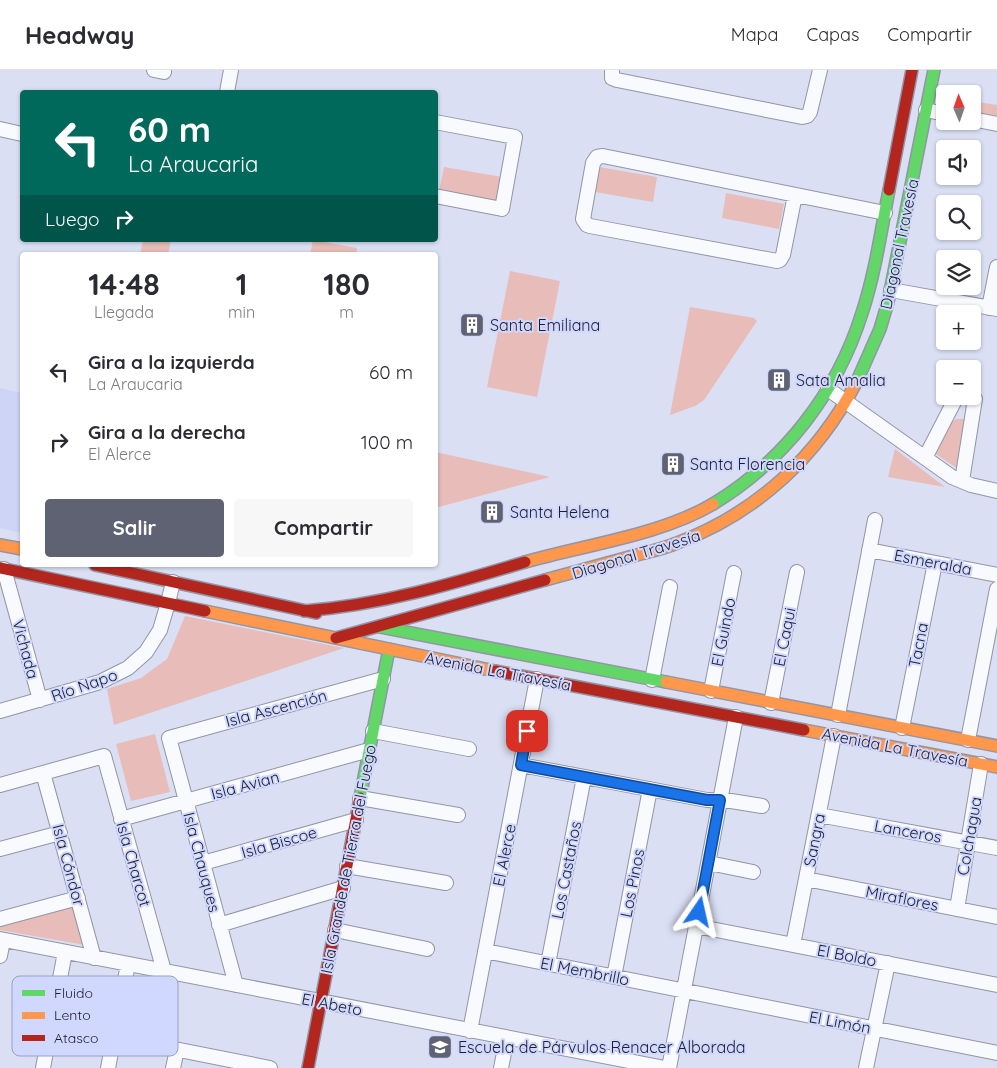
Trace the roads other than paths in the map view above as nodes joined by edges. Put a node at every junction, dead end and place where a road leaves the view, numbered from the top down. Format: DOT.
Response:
graph roads {
  1 [pos="231,70"];
  2 [pos="612,70"];
  3 [pos="820,70"];
  4 [pos="912,70"];
  5 [pos="934,70"];
  6 [pos="227,90"];
  7 [pos="926,110"];
  8 [pos="936,112"];
  9 [pos="981,121"];
  10 [pos="438,123"];
  11 [pos="997,124"];
  12 [pos="0,129"];
  13 [pos="20,134"];
  14 [pos="795,195"];
  15 [pos="438,197"];
  16 [pos="885,213"];
  17 [pos="997,267"];
  18 [pos="891,290"];
  19 [pos="993,309"];
  20 [pos="828,389"];
  21 [pos="846,400"];
  22 [pos="952,405"];
  23 [pos="974,405"];
  24 [pos="925,458"];
  25 [pos="962,481"];
  26 [pos="997,491"];
  27 [pos="875,520"];
  28 [pos="0,544"];
  29 [pos="20,549"];
  30 [pos="869,550"];
  31 [pos="935,563"];
  32 [pos="104,567"];
  33 [pos="2,568"];
  34 [pos="797,572"];
  35 [pos="734,573"];
  36 [pos="997,575"];
  37 [pos="173,582"];
  38 [pos="670,588"];
  39 [pos="997,589"];
  40 [pos="168,603"];
  41 [pos="442,609"];
  42 [pos="304,610"];
  43 [pos="339,618"];
  44 [pos="357,622"];
  45 [pos="375,626"];
  46 [pos="335,638"];
  47 [pos="447,640"];
  48 [pos="388,649"];
  49 [pos="498,650"];
  50 [pos="494,670"];
  51 [pos="383,679"];
  52 [pos="537,679"];
  53 [pos="652,680"];
  54 [pos="711,691"];
  55 [pos="40,700"];
  56 [pos="771,703"];
  57 [pos="0,711"];
  58 [pos="838,715"];
  59 [pos="736,717"];
  60 [pos="902,728"];
  61 [pos="373,731"];
  62 [pos="834,736"];
  63 [pos="169,738"];
  64 [pos="968,740"];
  65 [pos="997,746"];
  66 [pos="470,749"];
  67 [pos="369,750"];
  68 [pos="981,764"];
  69 [pos="521,765"];
  70 [pos="997,767"];
  71 [pos="43,773"];
  72 [pos="584,777"];
  73 [pos="0,785"];
  74 [pos="650,789"];
  75 [pos="360,798"];
  76 [pos="720,800"];
  77 [pos="186,801"];
  78 [pos="762,806"];
  79 [pos="458,815"];
  80 [pos="818,815"];
  81 [pos="121,819"];
  82 [pos="356,820"];
  83 [pos="60,833"];
  84 [pos="968,842"];
  85 [pos="997,848"];
  86 [pos="0,849"];
  87 [pos="202,863"];
  88 [pos="708,863"];
  89 [pos="347,866"];
  90 [pos="753,872"];
  91 [pos="806,879"];
  92 [pos="446,883"];
  93 [pos="343,888"];
  94 [pos="78,898"];
  95 [pos="956,909"];
  96 [pos="997,917"];
  97 [pos="0,919"];
  98 [pos="219,925"];
  99 [pos="696,926"];
  100 [pos="335,930"];
  101 [pos="2,940"];
  102 [pos="794,945"];
  103 [pos="427,948"];
  104 [pos="485,951"];
  105 [pos="65,952"];
  106 [pos="0,956"];
  107 [pos="94,958"];
  108 [pos="888,963"];
  109 [pos="128,964"];
  110 [pos="548,964"];
  111 [pos="164,971"];
  112 [pos="60,976"];
  113 [pos="126,976"];
  114 [pos="614,977"];
  115 [pos="997,985"];
  116 [pos="236,986"];
  117 [pos="684,991"];
  118 [pos="321,1002"];
  119 [pos="874,1029"];
  120 [pos="470,1031"];
  121 [pos="507,1038"];
  122 [pos="178,1050"];
  123 [pos="997,1053"];
  124 [pos="239,1065"];
  125 [pos="270,1068"];
  126 [pos="308,1068"];
  127 [pos="501,1068"];
  128 [pos="665,1068"];
  129 [pos="669,1068"];
  130 [pos="866,1068"];
  1 -- 6 [label="street"];
  2 -- 3 [label="street"];
  4 -- 16 [label="street, Diagonal Travesía"];
  5 -- 7 [label="street, Diagonal Travesía"];
  7 -- 8 [label="street"];
  7 -- 18 [label="street, Diagonal Travesía"];
  9 -- 11 [label="street"];
  10 -- 15 [label="street"];
  12 -- 13 [label="street"];
  14 -- 14 [label="street, Diagonal Travesía"];
  14 -- 16 [label="street, Diagonal Travesía"];
  16 -- 20 [label="street, Diagonal Travesía"];
  17 -- 19 [label="street"];
  18 -- 19 [label="street"];
  18 -- 21 [label="street, Diagonal Travesía"];
  20 -- 21 [label="street"];
  20 -- 42 [label="street, Diagonal Travesía"];
  21 -- 24 [label="street"];
  21 -- 41 [label="street, Diagonal Travesía"];
  22 -- 24 [label="street"];
  23 -- 25 [label="street"];
  24 -- 25 [label="street"];
  25 -- 26 [label="street"];
  27 -- 30 [label="street"];
  28 -- 29 [label="street"];
  30 -- 31 [label="street, Esmeralda"];
  30 -- 58 [label="street"];
  31 -- 36 [label="street, Esmeralda"];
  31 -- 60 [label="street, Tacna"];
  32 -- 37 [label="street"];
  33 -- 40 [label="street, Avenida La Travesía"];
  33 -- 55 [label="street, Vichada"];
  34 -- 56 [label="street, El Caqui"];
  35 -- 54 [label="street, El Guindo"];
  37 -- 40 [label="street, Río Napo"];
  37 -- 42 [label="street"];
  38 -- 53 [label="street"];
  39 -- 64 [label="street"];
  40 -- 46 [label="street, Avenida La Travesía"];
  40 -- 55 [label="street, Río Napo"];
  41 -- 45 [label="street, Diagonal Travesía"];
  41 -- 47 [label="street"];
  42 -- 43 [label="street"];
  44 -- 45 [label="street, Avenida La Travesía"];
  45 -- 46 [label="street, Diagonal Travesía"];
  45 -- 47 [label="street, Avenida La Travesía"];
  46 -- 48 [label="street, Avenida La Travesía"];
  47 -- 49 [label="street, Avenida La Travesía"];
  48 -- 50 [label="street, Avenida La Travesía"];
  48 -- 51 [label="street, Isla Grande de Tierra del Fuego"];
  49 -- 50 [label="street"];
  49 -- 53 [label="street, Avenida La Travesía"];
  50 -- 52 [label="street, Avenida La Travesía"];
  51 -- 61 [label="street, Isla Grande de Tierra del Fuego"];
  51 -- 63 [label="street, Isla Ascención"];
  52 -- 59 [label="street, Avenida La Travesía"];
  52 -- 69 [label="street, El Alerce"];
  53 -- 54 [label="street, Avenida La Travesía"];
  54 -- 56 [label="street, Avenida La Travesía"];
  55 -- 57 [label="street, Río Napo"];
  56 -- 58 [label="street, Avenida La Travesía"];
  58 -- 60 [label="street, Avenida La Travesía"];
  59 -- 62 [label="street, Avenida La Travesía"];
  59 -- 76 [label="street"];
  60 -- 64 [label="street, Avenida La Travesía"];
  61 -- 66 [label="street"];
  61 -- 67 [label="street, Isla Grande de Tierra del Fuego"];
  62 -- 68 [label="street, Avenida La Travesía"];
  62 -- 80 [label="street, Sangra"];
  63 -- 77 [label="street, Isla Chauques"];
  64 -- 65 [label="street, Avenida La Travesía"];
  67 -- 75 [label="street, Isla Grande de Tierra del Fuego"];
  67 -- 77 [label="street, Isla Avian"];
  68 -- 70 [label="street, Avenida La Travesía"];
  68 -- 84 [label="street, Colchagua"];
  69 -- 72 [label="street"];
  69 -- 104 [label="street, El Alerce"];
  71 -- 73 [label="street"];
  71 -- 81 [label="street, Isla Charcot"];
  71 -- 83 [label="street, Isla Cóndor"];
  72 -- 74 [label="street"];
  72 -- 110 [label="street, Los Castaños"];
  74 -- 76 [label="street"];
  74 -- 114 [label="street, Los Pinos"];
  75 -- 79 [label="street"];
  75 -- 82 [label="street, Isla Grande de Tierra del Fuego"];
  76 -- 78 [label="street"];
  76 -- 88 [label="street"];
  77 -- 81 [label="street, Isla Avian"];
  77 -- 87 [label="street, Isla Chauques"];
  80 -- 84 [label="street, Lanceros"];
  80 -- 91 [label="street, Sangra"];
  81 -- 111 [label="street, Isla Charcot"];
  82 -- 87 [label="street, Isla Biscoe"];
  82 -- 89 [label="street, Isla Grande de Tierra del Fuego"];
  83 -- 86 [label="street"];
  83 -- 94 [label="street, Isla Cóndor"];
  84 -- 85 [label="street, Lanceros"];
  84 -- 95 [label="street, Colchagua"];
  87 -- 98 [label="street, Isla Chauques"];
  88 -- 90 [label="street"];
  88 -- 99 [label="street"];
  89 -- 92 [label="street"];
  89 -- 93 [label="street, Isla Grande de Tierra del Fuego"];
  91 -- 95 [label="street, Miraflores"];
  91 -- 102 [label="street, Sangra"];
  93 -- 98 [label="street"];
  93 -- 100 [label="street, Isla Grande de Tierra del Fuego"];
  94 -- 97 [label="street"];
  94 -- 107 [label="street, Isla Cóndor"];
  95 -- 96 [label="street, Miraflores"];
  98 -- 116 [label="street, Isla Chauques"];
  99 -- 102 [label="street, El Boldo"];
  99 -- 117 [label="street"];
  100 -- 103 [label="street"];
  100 -- 118 [label="street, Isla Grande de Tierra del Fuego"];
  101 -- 105 [label="street, El Abeto"];
  101 -- 106 [label="street"];
  102 -- 108 [label="street, El Boldo"];
  104 -- 110 [label="street, El Membrillo"];
  104 -- 120 [label="street, El Alerce"];
  105 -- 107 [label="street, El Abeto"];
  105 -- 112 [label="street"];
  107 -- 109 [label="street, El Abeto"];
  108 -- 115 [label="street, El Boldo"];
  108 -- 119 [label="street"];
  109 -- 111 [label="street, El Abeto"];
  109 -- 113 [label="street"];
  110 -- 114 [label="street, El Membrillo"];
  111 -- 116 [label="street, El Abeto"];
  114 -- 117 [label="street, El Membrillo"];
  116 -- 118 [label="street, El Abeto"];
  117 -- 119 [label="street, El Limón"];
  117 -- 129 [label="street"];
  118 -- 120 [label="street, El Abeto"];
  118 -- 126 [label="street, Isla Grande de Tierra del Fuego"];
  119 -- 123 [label="street, El Limón"];
  119 -- 130 [label="street"];
  120 -- 121 [label="street, El Abeto"];
  121 -- 127 [label="street"];
  121 -- 128 [label="street, El Abeto"];
  122 -- 124 [label="street"];
  124 -- 125 [label="street"];
}
